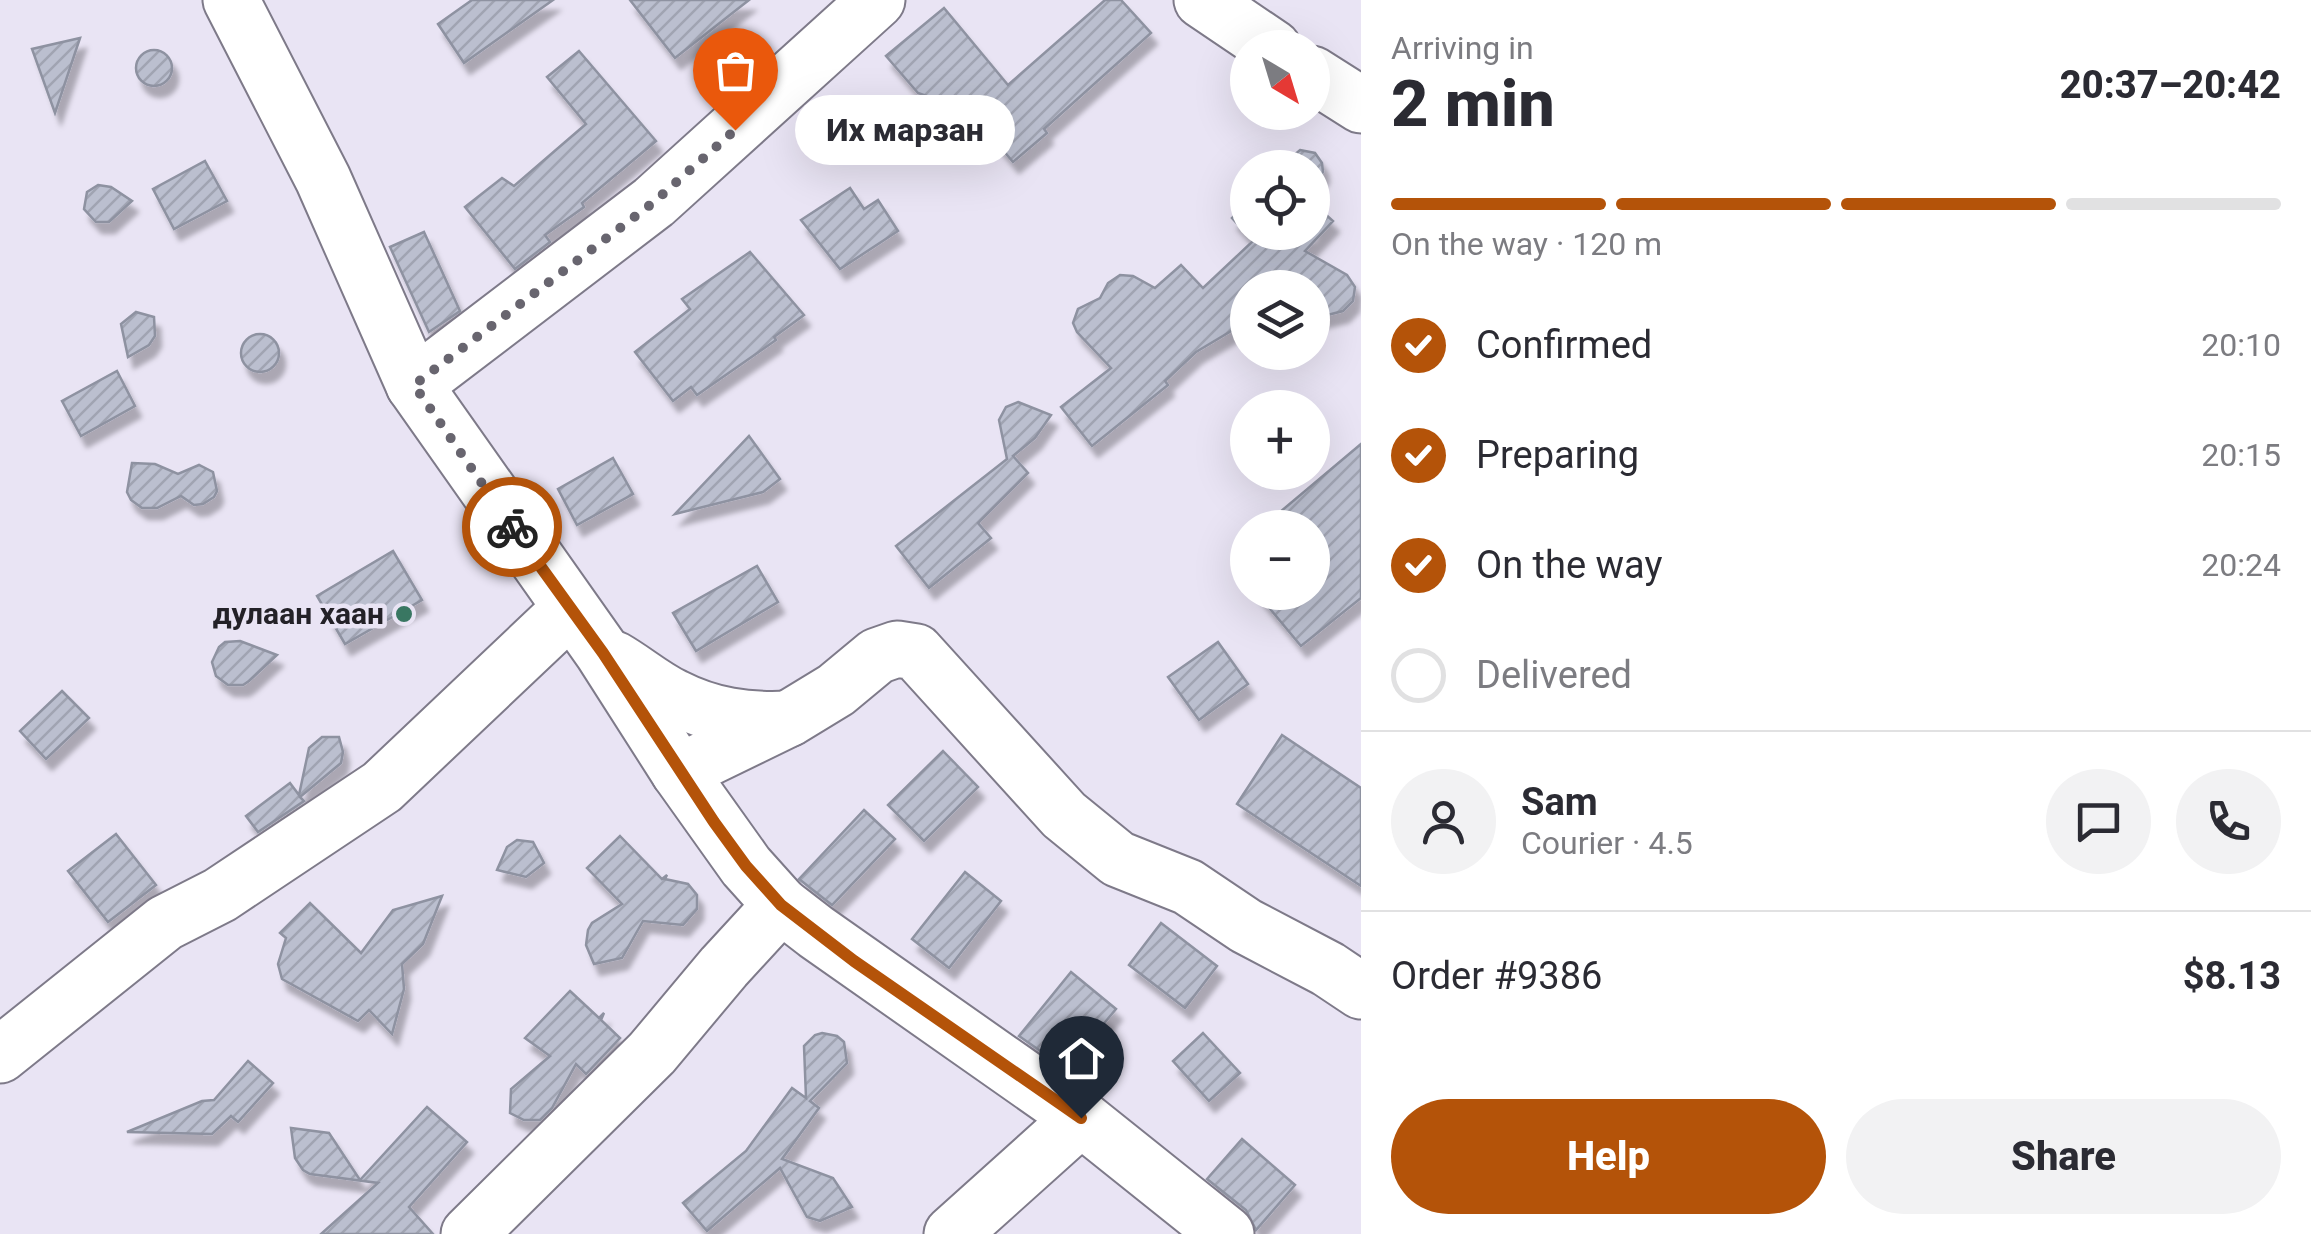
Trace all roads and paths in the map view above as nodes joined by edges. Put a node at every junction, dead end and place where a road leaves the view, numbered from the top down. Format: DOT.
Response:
graph roads {
  1 [pos="231,0"];
  2 [pos="877,0"];
  3 [pos="1202,0"];
  4 [pos="1246,30"];
  5 [pos="1330,85"];
  6 [pos="1361,105"];
  7 [pos="414,385"];
  8 [pos="570,609"];
  9 [pos="603,653"];
  10 [pos="790,718"];
  11 [pos="679,772"];
  12 [pos="781,905"];
  13 [pos="1361,991"];
  14 [pos="0,1055"];
  15 [pos="1081,1118"];
  16 [pos="469,1234"];
  17 [pos="952,1234"];
  18 [pos="1226,1234"];
  1 -- 7 [label="street"];
  2 -- 7 [label="street"];
  3 -- 4 [label="street"];
  5 -- 6 [label="street"];
  7 -- 8 [label="street"];
  8 -- 9 [label="street"];
  8 -- 14 [label="street"];
  9 -- 10 [label="street"];
  9 -- 11 [label="street"];
  10 -- 11 [label="street"];
  10 -- 13 [label="street"];
  11 -- 12 [label="street"];
  12 -- 15 [label="street"];
  12 -- 16 [label="street"];
  15 -- 17 [label="street"];
  15 -- 18 [label="street"];
}
